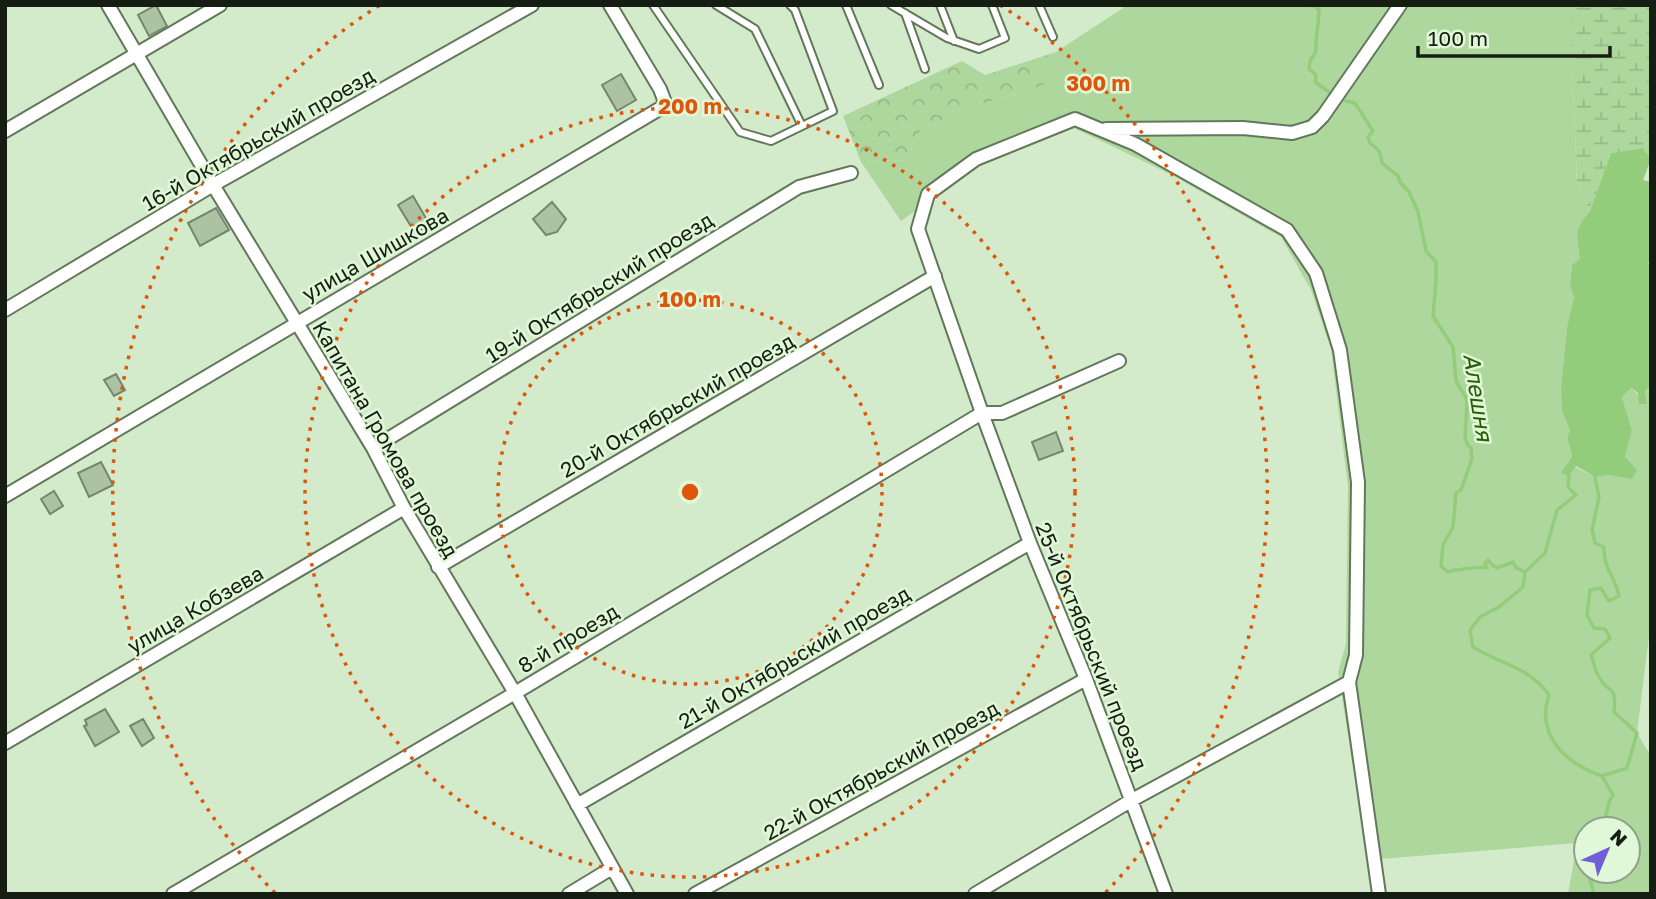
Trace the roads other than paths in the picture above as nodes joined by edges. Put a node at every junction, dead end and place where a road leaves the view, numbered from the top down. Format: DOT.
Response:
graph roads {
  1 [pos="107,5"];
  2 [pos="220,5"];
  3 [pos="532,5"];
  4 [pos="610,5"];
  5 [pos="653,5"];
  6 [pos="716,5"];
  7 [pos="790,5"];
  8 [pos="846,5"];
  9 [pos="891,5"];
  10 [pos="940,5"];
  11 [pos="992,5"];
  12 [pos="1039,5"];
  13 [pos="1400,5"];
  14 [pos="905,13"];
  15 [pos="1053,37"];
  16 [pos="954,41"];
  17 [pos="136,53"];
  18 [pos="925,69"];
  19 [pos="879,85"];
  20 [pos="802,126"];
  21 [pos="1099,129"];
  22 [pos="5,131"];
  23 [pos="851,173"];
  24 [pos="213,185"];
  25 [pos="935,276"];
  26 [pos="5,310"];
  27 [pos="296,323"];
  28 [pos="1119,361"];
  29 [pos="982,413"];
  30 [pos="373,449"];
  31 [pos="5,496"];
  32 [pos="404,508"];
  33 [pos="1030,543"];
  34 [pos="438,567"];
  35 [pos="1086,679"];
  36 [pos="1349,682"];
  37 [pos="515,692"];
  38 [pos="5,743"];
  39 [pos="1132,800"];
  40 [pos="577,805"];
  41 [pos="612,868"];
  42 [pos="173,894"];
  43 [pos="569,894"];
  44 [pos="627,894"];
  45 [pos="695,894"];
  46 [pos="975,894"];
  47 [pos="1166,894"];
  48 [pos="1379,894"];
  1 -- 17 [label="street, Капитана Громова проезд"];
  2 -- 17 [label="street"];
  3 -- 24 [label="street, 16-й Октябрьский проезд"];
  4 -- 27 [label="street, улица Шишкова"];
  5 -- 20 [label="lane"];
  6 -- 20 [label="lane"];
  7 -- 20 [label="lane"];
  8 -- 19 [label="lane"];
  9 -- 14 [label="lane"];
  10 -- 16 [label="lane"];
  11 -- 16 [label="lane"];
  12 -- 15 [label="lane"];
  13 -- 21 [label="street"];
  14 -- 16 [label="lane"];
  14 -- 18 [label="lane"];
  17 -- 22 [label="street"];
  17 -- 24 [label="street, Капитана Громова проезд"];
  21 -- 25 [label="street, 25-й Октябрьский проезд"];
  21 -- 36 [label="street"];
  23 -- 30 [label="street, 19-й Октябрьский проезд"];
  24 -- 26 [label="street, 16-й Октябрьский проезд"];
  24 -- 27 [label="street, Капитана Громова проезд"];
  25 -- 29 [label="street, 25-й Октябрьский проезд"];
  25 -- 34 [label="street, 20-й Октябрьский проезд"];
  27 -- 30 [label="street, Капитана Громова проезд"];
  27 -- 31 [label="street, улица Шишкова"];
  28 -- 29 [label="street"];
  29 -- 33 [label="street, 25-й Октябрьский проезд"];
  29 -- 37 [label="street, 8-й проезд"];
  30 -- 32 [label="street, Капитана Громова проезд"];
  32 -- 34 [label="street, Капитана Громова проезд"];
  32 -- 38 [label="street, улица Кобзева"];
  33 -- 35 [label="street, 25-й Октябрьский проезд"];
  33 -- 40 [label="street, 21-й Октябрьский проезд"];
  34 -- 37 [label="street, Капитана Громова проезд"];
  35 -- 39 [label="street, 25-й Октябрьский проезд"];
  35 -- 45 [label="street, 22-й Октябрьский проезд"];
  36 -- 39 [label="street"];
  36 -- 48 [label="street"];
  37 -- 40 [label="street, Капитана Громова проезд"];
  37 -- 42 [label="street, 8-й проезд"];
  39 -- 46 [label="street"];
  39 -- 47 [label="street, 25-й Октябрьский проезд"];
  40 -- 41 [label="street, Капитана Громова проезд"];
  41 -- 43 [label="street"];
  41 -- 44 [label="street, Капитана Громова проезд"];
}
